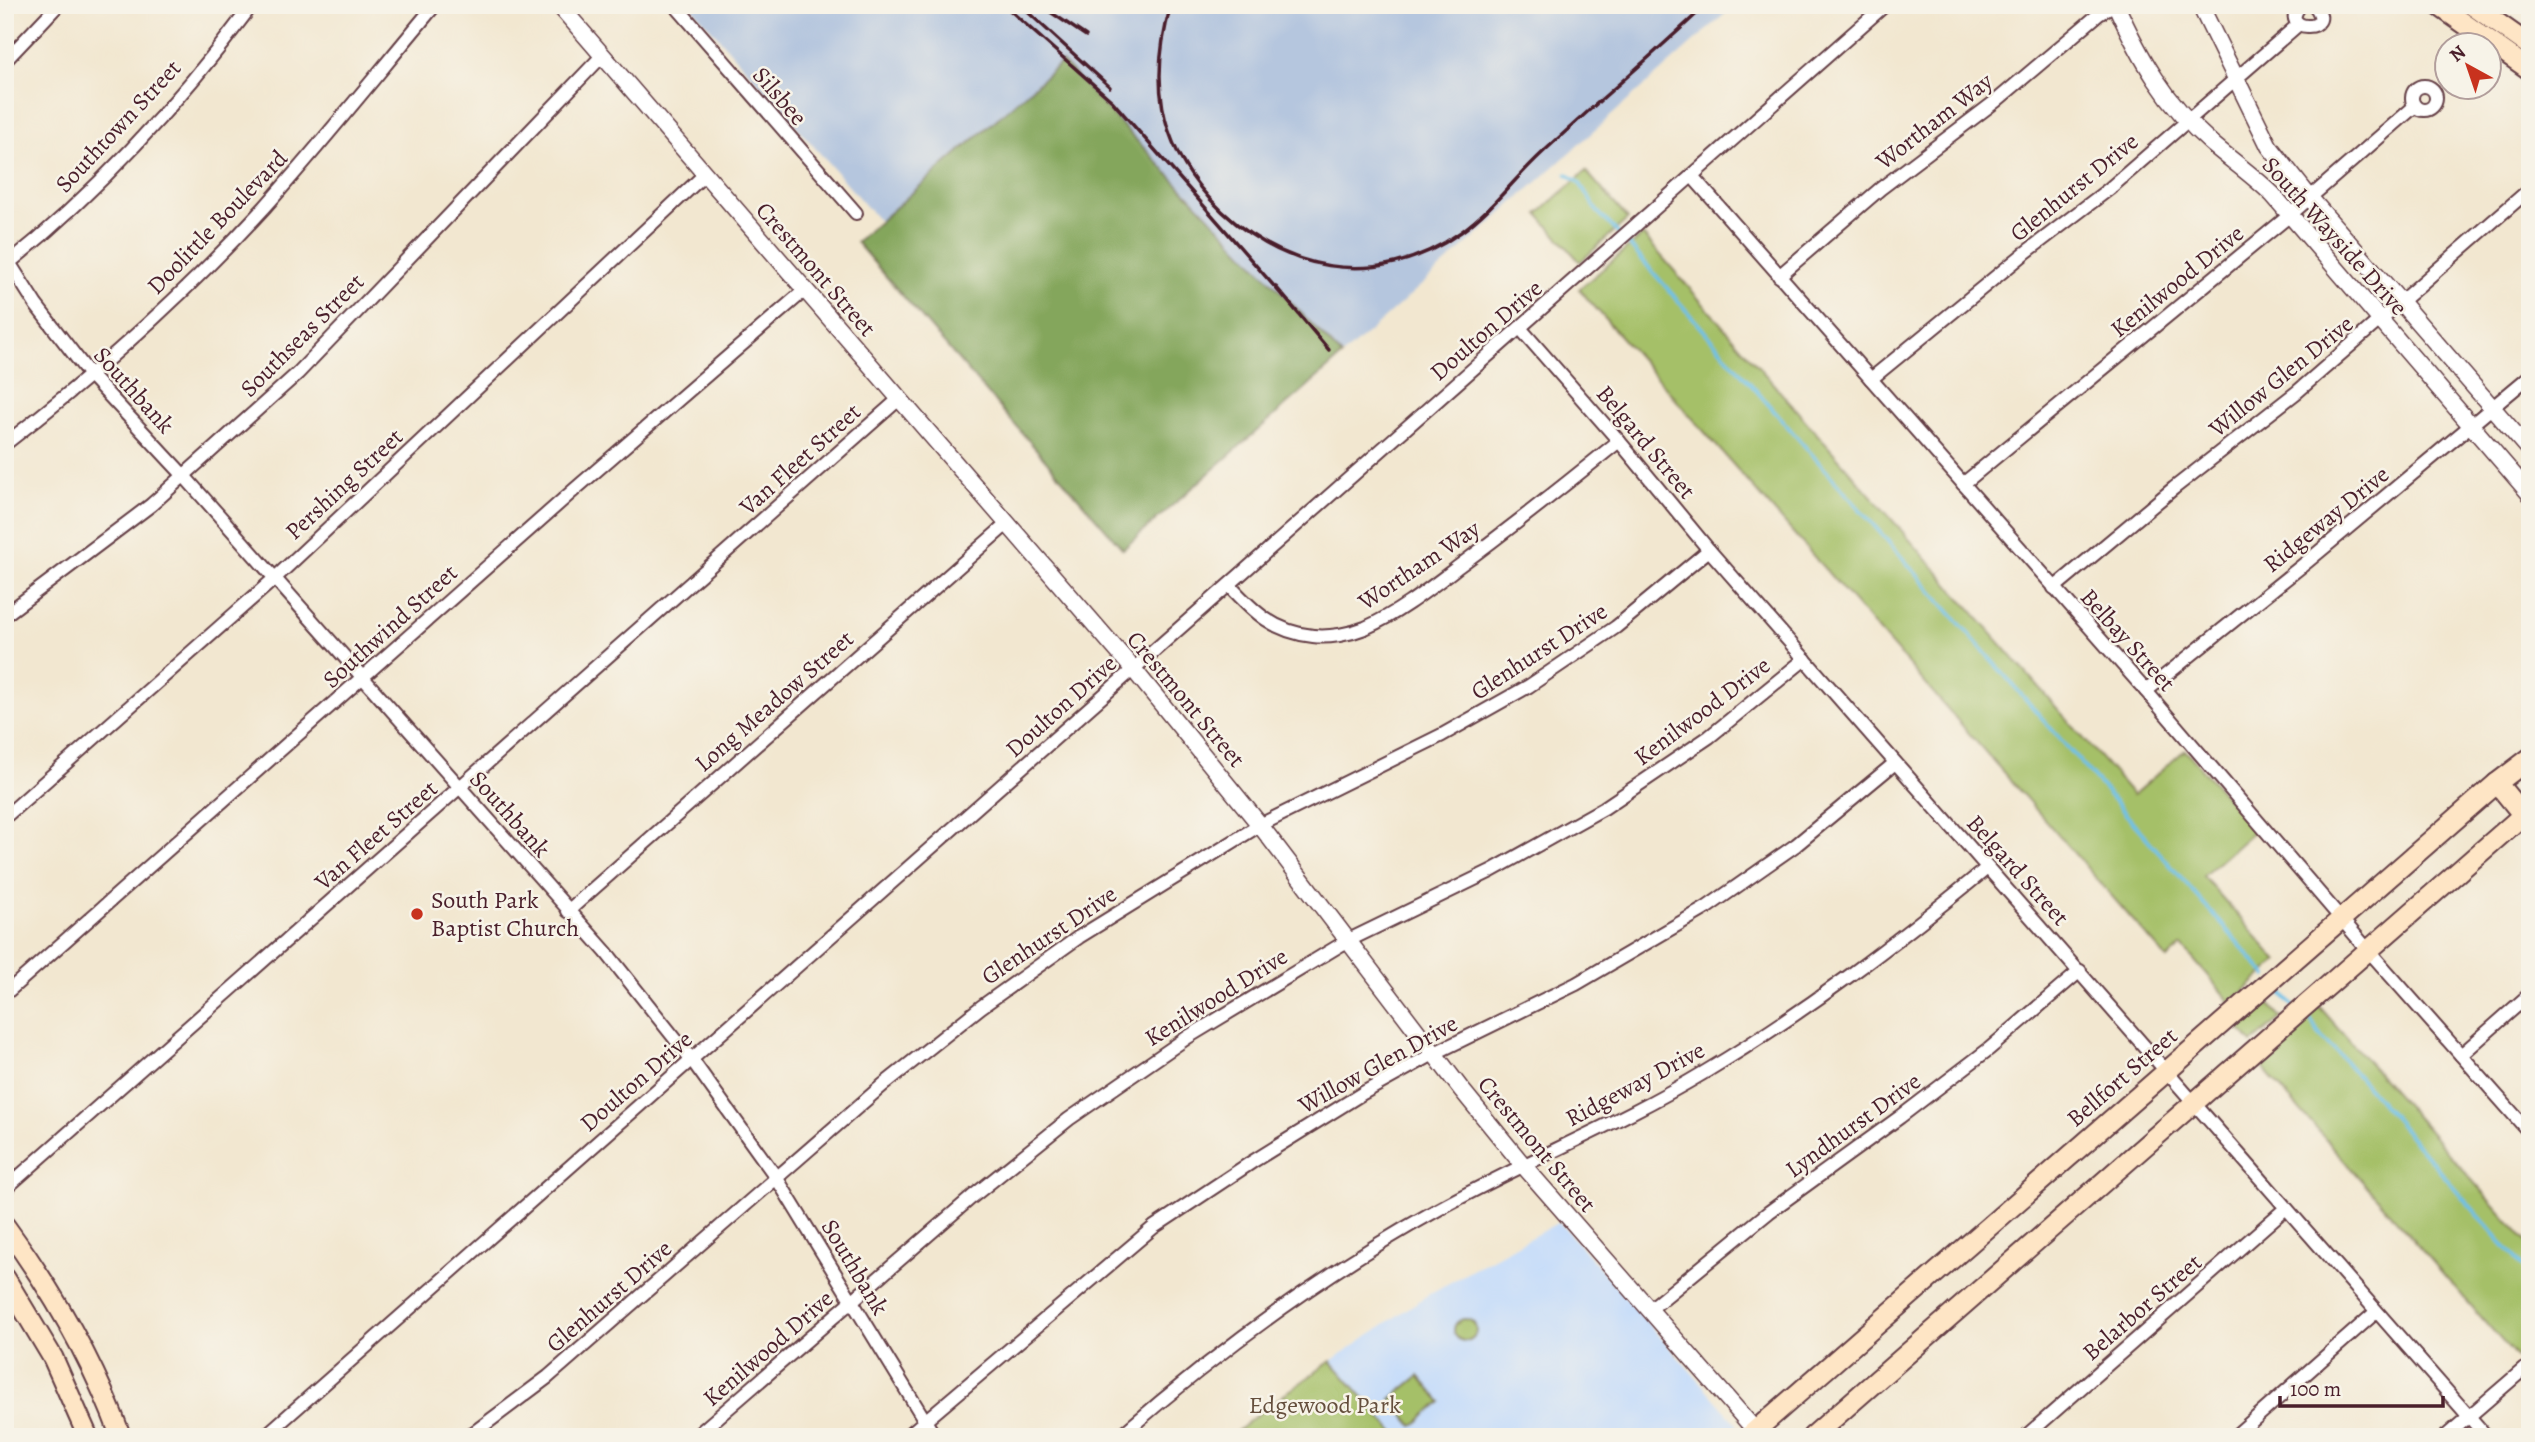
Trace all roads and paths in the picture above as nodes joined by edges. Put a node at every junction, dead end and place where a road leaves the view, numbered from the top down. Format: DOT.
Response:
graph roads {
  1 [pos="58,5"];
  2 [pos="252,5"];
  3 [pos="435,5"];
  4 [pos="559,5"];
  5 [pos="674,5"];
  6 [pos="1885,5"];
  7 [pos="2117,5"];
  8 [pos="2200,5"];
  9 [pos="2301,5"];
  10 [pos="2314,5"];
  11 [pos="2438,5"];
  12 [pos="2472,5"];
  13 [pos="2299,24"];
  14 [pos="2530,46"];
  15 [pos="602,56"];
  16 [pos="5,61"];
  17 [pos="2530,70"];
  18 [pos="2236,79"];
  19 [pos="2415,106"];
  20 [pos="2188,120"];
  21 [pos="704,175"];
  22 [pos="1692,176"];
  23 [pos="2530,189"];
  24 [pos="2310,198"];
  25 [pos="856,213"];
  26 [pos="2290,215"];
  27 [pos="7,262"];
  28 [pos="1779,276"];
  29 [pos="805,290"];
  30 [pos="2401,303"];
  31 [pos="2381,321"];
  32 [pos="1520,328"];
  33 [pos="90,375"];
  34 [pos="2530,376"];
  35 [pos="1871,379"];
  36 [pos="899,399"];
  37 [pos="2493,409"];
  38 [pos="2472,426"];
  39 [pos="1619,442"];
  40 [pos="5,444"];
  41 [pos="2530,452"];
  42 [pos="185,477"];
  43 [pos="1963,484"];
  44 [pos="2530,494"];
  45 [pos="1008,523"];
  46 [pos="1709,550"];
  47 [pos="274,579"];
  48 [pos="1229,585"];
  49 [pos="2054,588"];
  50 [pos="5,615"];
  51 [pos="1805,659"];
  52 [pos="1134,670"];
  53 [pos="362,678"];
  54 [pos="2146,691"];
  55 [pos="2530,758"];
  56 [pos="1895,763"];
  57 [pos="2497,783"];
  58 [pos="459,789"];
  59 [pos="2526,812"];
  60 [pos="5,817"];
  61 [pos="1260,825"];
  62 [pos="1987,868"];
  63 [pos="568,911"];
  64 [pos="2341,918"];
  65 [pos="1347,941"];
  66 [pos="2368,950"];
  67 [pos="2080,971"];
  68 [pos="5,994"];
  69 [pos="2530,994"];
  70 [pos="1435,1053"];
  71 [pos="2461,1055"];
  72 [pos="692,1060"];
  73 [pos="2165,1071"];
  74 [pos="2193,1102"];
  75 [pos="2530,1133"];
  76 [pos="1523,1165"];
  77 [pos="776,1177"];
  78 [pos="5,1189"];
  79 [pos="2286,1208"];
  80 [pos="5,1226"];
  81 [pos="5,1278"];
  82 [pos="852,1303"];
  83 [pos="1649,1310"];
  84 [pos="2376,1312"];
  85 [pos="2524,1369"];
  86 [pos="2469,1416"];
  87 [pos="925,1421"];
  88 [pos="1755,1435"];
  89 [pos="88,1437"];
  90 [pos="121,1437"];
  91 [pos="264,1437"];
  92 [pos="468,1437"];
  93 [pos="695,1437"];
  94 [pos="906,1437"];
  95 [pos="935,1437"];
  96 [pos="1119,1437"];
  97 [pos="1812,1437"];
  98 [pos="2025,1437"];
  99 [pos="2234,1437"];
  100 [pos="2445,1437"];
  101 [pos="2487,1437"];
  1 -- 16 [label="street"];
  2 -- 27 [label="street, Southtown Street"];
  3 -- 33 [label="street, Doolittle Boulevard"];
  4 -- 15 [label="street, Crestmont Street"];
  5 -- 25 [label="street, Silsbee"];
  6 -- 22 [label="street, Doulton Drive"];
  7 -- 20 [label="street, South Wayside Drive"];
  7 -- 28 [label="street, Wortham Way"];
  8 -- 18 [label="street, South Wayside Drive"];
  9 -- 13 [label="street"];
  10 -- 13 [label="street, Glenhurst Drive"];
  11 -- 17 [label="main road"];
  12 -- 14 [label="main road"];
  13 -- 18 [label="street, Glenhurst Drive"];
  15 -- 21 [label="street, Crestmont Street"];
  15 -- 42 [label="street, Southseas Street"];
  18 -- 20 [label="street, Glenhurst Drive"];
  18 -- 24 [label="street, South Wayside Drive"];
  19 -- 24 [label="street, Kenilwood Drive"];
  20 -- 26 [label="street, South Wayside Drive"];
  20 -- 35 [label="street, Glenhurst Drive"];
  21 -- 29 [label="street, Crestmont Street"];
  21 -- 47 [label="street, Pershing Street"];
  22 -- 28 [label="street, Belbay Street"];
  22 -- 32 [label="street, Doulton Drive"];
  23 -- 30 [label="street, Willow Glen Drive"];
  24 -- 26 [label="street, Kenilwood Drive"];
  24 -- 30 [label="street, South Wayside Drive"];
  26 -- 31 [label="street, South Wayside Drive"];
  26 -- 43 [label="street, Kenilwood Drive"];
  27 -- 33 [label="street, Southbank"];
  28 -- 35 [label="street, Belbay Street"];
  29 -- 36 [label="street, Crestmont Street"];
  29 -- 53 [label="street, Southwind Street"];
  30 -- 31 [label="street, Willow Glen Drive"];
  30 -- 37 [label="street, South Wayside Drive"];
  31 -- 38 [label="street, South Wayside Drive"];
  31 -- 49 [label="street, Willow Glen Drive"];
  32 -- 39 [label="street, Belgard Street"];
  32 -- 48 [label="street, Doulton Drive"];
  33 -- 40 [label="street, Doolittle Boulevard"];
  33 -- 42 [label="street, Southbank"];
  34 -- 37 [label="street, Ridgeway Drive"];
  35 -- 43 [label="street, Belbay Street"];
  36 -- 45 [label="street, Crestmont Street"];
  36 -- 58 [label="street, Van Fleet Street"];
  37 -- 38 [label="street, Ridgeway Drive"];
  37 -- 41 [label="street, South Wayside Drive"];
  38 -- 44 [label="street, South Wayside Drive"];
  38 -- 54 [label="street, Ridgeway Drive"];
  39 -- 46 [label="street, Belgard Street"];
  39 -- 48 [label="street, Wortham Way"];
  42 -- 47 [label="street, Southbank"];
  42 -- 50 [label="street, Southseas Street"];
  43 -- 49 [label="street, Belbay Street"];
  45 -- 52 [label="street, Crestmont Street"];
  45 -- 63 [label="street, Long Meadow Street"];
  46 -- 51 [label="street, Belgard Street"];
  46 -- 61 [label="street, Glenhurst Drive"];
  47 -- 53 [label="street, Southbank"];
  47 -- 60 [label="street, Pershing Street"];
  48 -- 52 [label="street, Doulton Drive"];
  49 -- 54 [label="street, Belbay Street"];
  51 -- 56 [label="street, Belgard Street"];
  51 -- 65 [label="street, Kenilwood Drive"];
  52 -- 61 [label="street, Crestmont Street"];
  52 -- 72 [label="street, Doulton Drive"];
  53 -- 58 [label="street, Southbank"];
  53 -- 68 [label="street, Southwind Street"];
  54 -- 64 [label="street, Belbay Street"];
  55 -- 57 [label="main road, Bellfort Street"];
  56 -- 62 [label="street, Belgard Street"];
  56 -- 70 [label="street, Willow Glen Drive"];
  57 -- 59 [label="main road"];
  57 -- 64 [label="main road, Bellfort Street"];
  58 -- 63 [label="street, Southbank"];
  58 -- 78 [label="street, Van Fleet Street"];
  59 -- 66 [label="main road"];
  61 -- 65 [label="street, Crestmont Street"];
  61 -- 77 [label="street, Glenhurst Drive"];
  62 -- 67 [label="street, Belgard Street"];
  62 -- 76 [label="street, Ridgeway Drive"];
  63 -- 72 [label="street, Southbank"];
  64 -- 66 [label="street, Belbay Street"];
  64 -- 73 [label="main road, Bellfort Street"];
  65 -- 70 [label="street, Crestmont Street"];
  65 -- 82 [label="street, Kenilwood Drive"];
  66 -- 71 [label="street, Belbay Street"];
  66 -- 74 [label="main road"];
  67 -- 73 [label="street, Belgard Street"];
  67 -- 83 [label="street, Lyndhurst Drive"];
  69 -- 71 [label="street"];
  70 -- 76 [label="street, Crestmont Street"];
  70 -- 87 [label="street, Willow Glen Drive"];
  71 -- 75 [label="street, Belbay Street"];
  72 -- 77 [label="street, Southbank"];
  72 -- 91 [label="street, Doulton Drive"];
  73 -- 74 [label="street, Belgard Street"];
  73 -- 88 [label="main road, Bellfort Street"];
  74 -- 79 [label="street, Belgard Street"];
  74 -- 97 [label="main road"];
  76 -- 83 [label="street, Crestmont Street"];
  76 -- 96 [label="street, Ridgeway Drive"];
  77 -- 82 [label="street, Southbank"];
  77 -- 92 [label="street, Glenhurst Drive"];
  79 -- 84 [label="street, Belgard Street"];
  79 -- 98 [label="street, Belarbor Street"];
  80 -- 90 [label="main road"];
  81 -- 89 [label="main road"];
  82 -- 87 [label="street, Southbank"];
  82 -- 93 [label="street, Kenilwood Drive"];
  83 -- 88 [label="street, Crestmont Street"];
  84 -- 86 [label="street, Belgard Street"];
  84 -- 99 [label="street"];
  85 -- 86 [label="street"];
  86 -- 100 [label="street"];
  86 -- 101 [label="street, Belgard Street"];
  87 -- 94 [label="street, Willow Glen Drive"];
  87 -- 95 [label="street, Southbank"];
}
